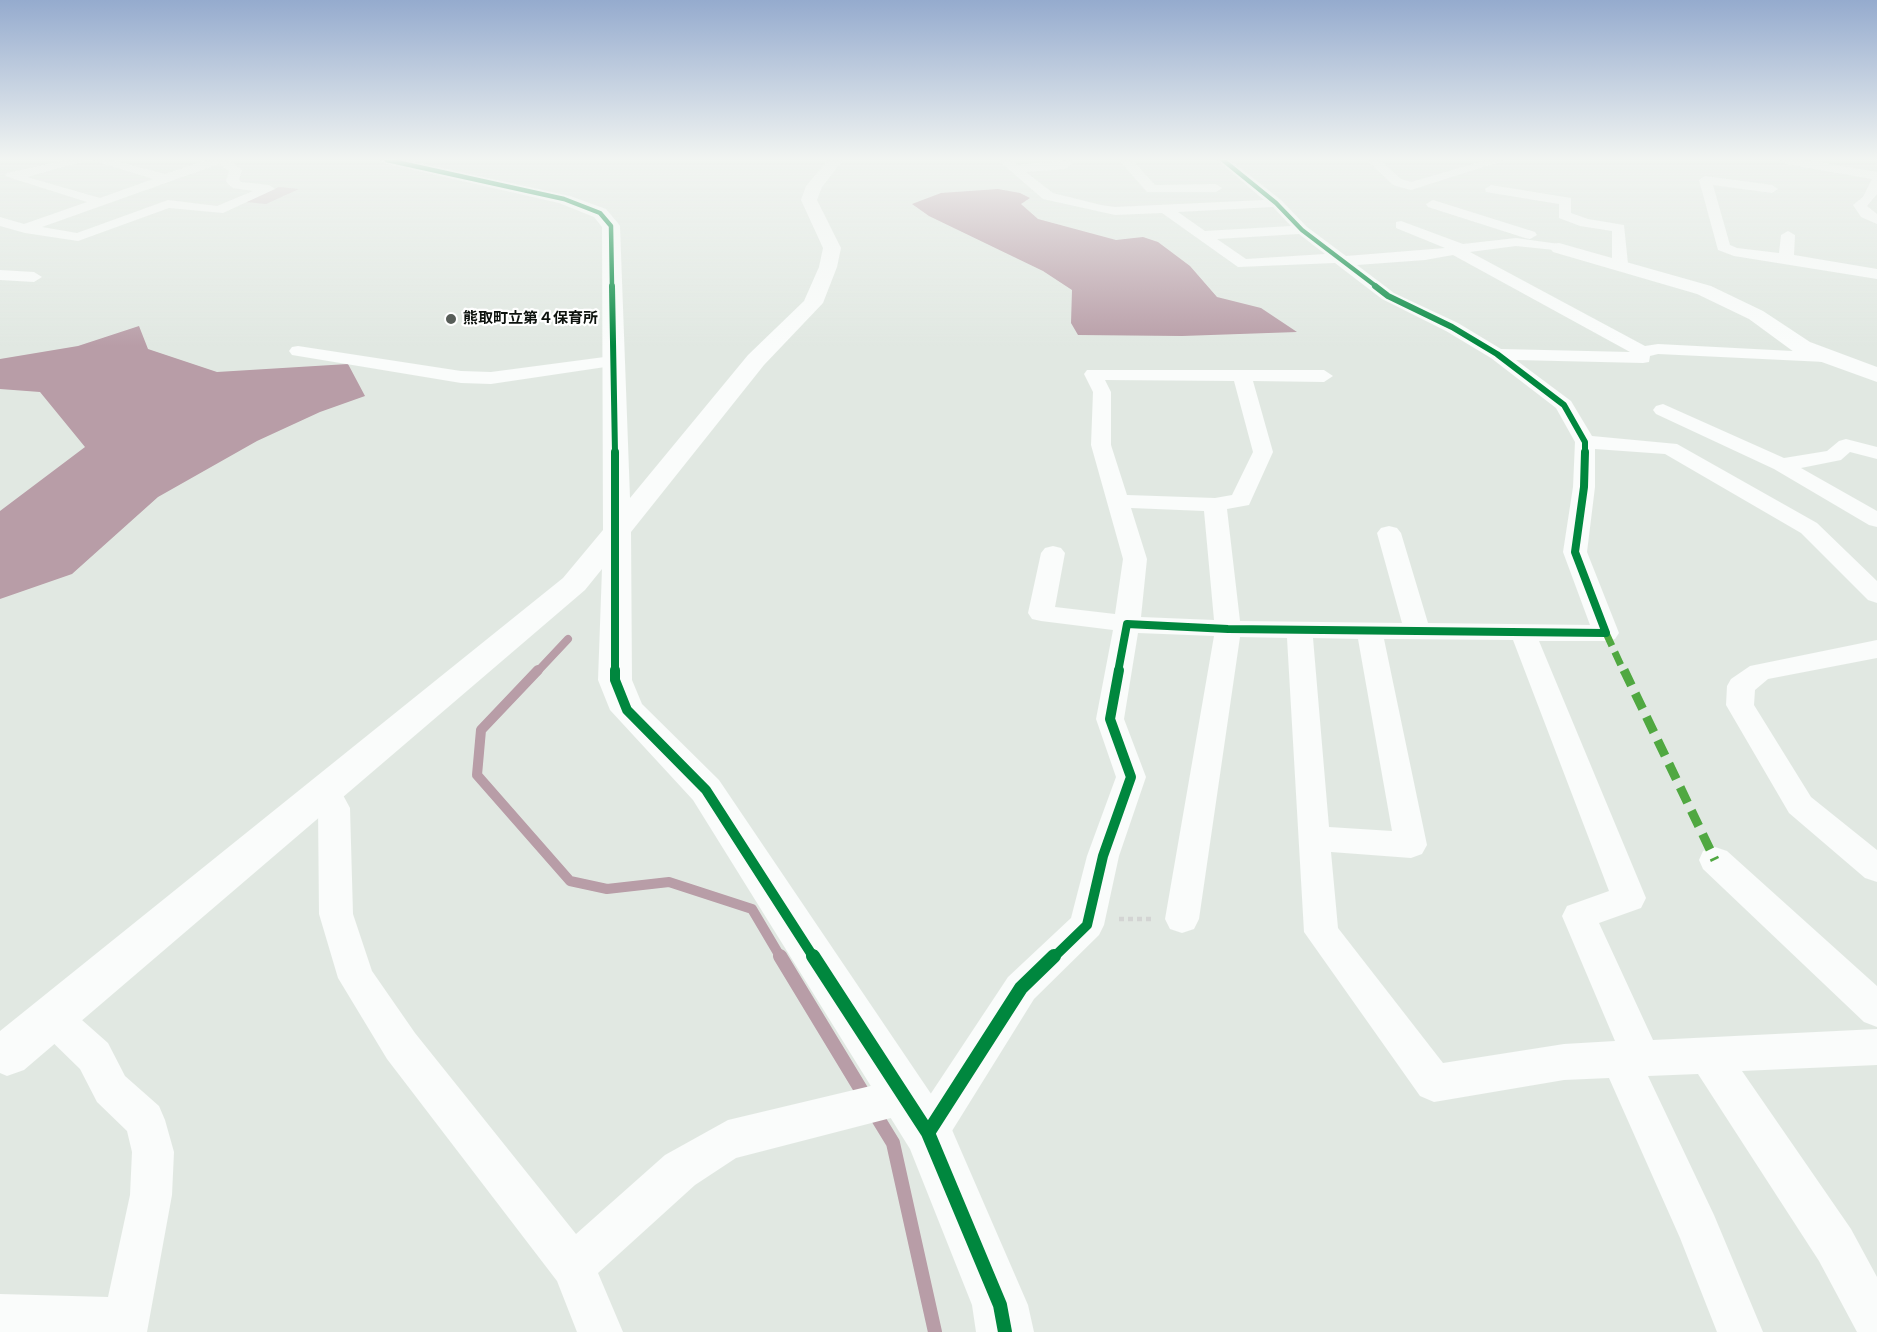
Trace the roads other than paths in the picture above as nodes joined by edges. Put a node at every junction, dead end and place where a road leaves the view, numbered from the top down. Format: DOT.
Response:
graph roads {
  1 [pos="6,222"];
  2 [pos="44,222"];
  3 [pos="118,222"];
  4 [pos="608,222"];
  5 [pos="820,222"];
  6 [pos="1184,222"];
  7 [pos="1294,222"];
  8 [pos="1489,222"];
  9 [pos="1583,222"];
  10 [pos="1716,222"];
  11 [pos="1401,225"];
  12 [pos="25,229"];
  13 [pos="1302,230"];
  14 [pos="1202,235"];
  15 [pos="1788,235"];
  16 [pos="0,238"];
  17 [pos="1559,248"];
  18 [pos="1458,249"];
  19 [pos="1786,258"];
  20 [pos="1342,259"];
  21 [pos="1620,264"];
  22 [pos="1877,274"];
  23 [pos="0,275"];
  24 [pos="34,278"];
  25 [pos="298,351"];
  26 [pos="1643,352"];
  27 [pos="1497,354"];
  28 [pos="1825,357"];
  29 [pos="612,361"];
  30 [pos="1242,375"];
  31 [pos="1877,375"];
  32 [pos="1324,376"];
  33 [pos="1663,410"];
  34 [pos="1714,433"];
  35 [pos="1585,442"];
  36 [pos="1670,448"];
  37 [pos="1877,453"];
  38 [pos="1781,465"];
  39 [pos="1118,501"];
  40 [pos="1215,505"];
  41 [pos="1877,520"];
  42 [pos="616,530"];
  43 [pos="1389,533"];
  44 [pos="1053,553"];
  45 [pos="1877,595"];
  46 [pos="1127,624"];
  47 [pos="1228,629"];
  48 [pos="1299,630"];
  49 [pos="1369,630"];
  50 [pos="1417,630"];
  51 [pos="1522,631"];
  52 [pos="1877,649"];
  53 [pos="325,790"];
  54 [pos="1314,838"];
  55 [pos="1715,860"];
  56 [pos="1877,869"];
  57 [pos="1182,919"];
  58 [pos="1877,1010"];
  59 [pos="52,1017"];
  60 [pos="1877,1047"];
  61 [pos="1708,1055"];
  62 [pos="2,1057"];
  63 [pos="1631,1059"];
  64 [pos="904,1097"];
  65 [pos="928,1133"];
  66 [pos="573,1266"];
  67 [pos="0,1317"];
  68 [pos="1877,1323"];
  69 [pos="124,1327"];
  70 [pos="600,1332"];
  71 [pos="1005,1332"];
  72 [pos="1740,1332"];
  1 -- 12 [label="street"];
  2 -- 12 [label="street"];
  3 -- 12 [label="street"];
  4 -- 29 [label="street"];
  5 -- 42 [label="street"];
  6 -- 14 [label="street"];
  7 -- 13 [label="street"];
  8 -- 17 [label="street"];
  9 -- 21 [label="street"];
  10 -- 19 [label="street"];
  11 -- 18 [label="street"];
  12 -- 16 [label="street"];
  13 -- 14 [label="street"];
  13 -- 20 [label="street"];
  14 -- 20 [label="street"];
  15 -- 19 [label="street"];
  17 -- 18 [label="street"];
  17 -- 21 [label="street"];
  18 -- 20 [label="street"];
  18 -- 26 [label="street"];
  19 -- 22 [label="street"];
  20 -- 27 [label="street"];
  21 -- 28 [label="street"];
  23 -- 24 [label="street"];
  25 -- 29 [label="street"];
  26 -- 27 [label="street"];
  26 -- 28 [label="street"];
  27 -- 35 [label="street"];
  28 -- 31 [label="street"];
  29 -- 42 [label="street"];
  30 -- 32 [label="street"];
  30 -- 39 [label="street"];
  30 -- 40 [label="street"];
  33 -- 34 [label="street"];
  34 -- 36 [label="street"];
  34 -- 38 [label="street"];
  35 -- 36 [label="street"];
  35 -- 51 [label="street"];
  36 -- 45 [label="street"];
  37 -- 38 [label="street"];
  38 -- 41 [label="street"];
  39 -- 40 [label="street"];
  39 -- 46 [label="street"];
  40 -- 47 [label="street"];
  42 -- 53 [label="street"];
  42 -- 64 [label="street"];
  43 -- 50 [label="street"];
  44 -- 46 [label="street"];
  46 -- 47 [label="street"];
  46 -- 65 [label="street"];
  47 -- 48 [label="street"];
  47 -- 57 [label="street"];
  48 -- 49 [label="street"];
  48 -- 54 [label="street"];
  49 -- 50 [label="street"];
  49 -- 54 [label="street"];
  50 -- 51 [label="street"];
  51 -- 63 [label="street"];
  52 -- 56 [label="street"];
  53 -- 59 [label="street"];
  53 -- 66 [label="street"];
  54 -- 63 [label="street"];
  55 -- 58 [label="street"];
  59 -- 62 [label="street"];
  59 -- 69 [label="street"];
  60 -- 61 [label="street"];
  61 -- 63 [label="street"];
  61 -- 68 [label="street"];
  63 -- 72 [label="street"];
  64 -- 65 [label="street"];
  64 -- 66 [label="street"];
  65 -- 71 [label="street"];
  66 -- 70 [label="street"];
  67 -- 69 [label="street"];
}
